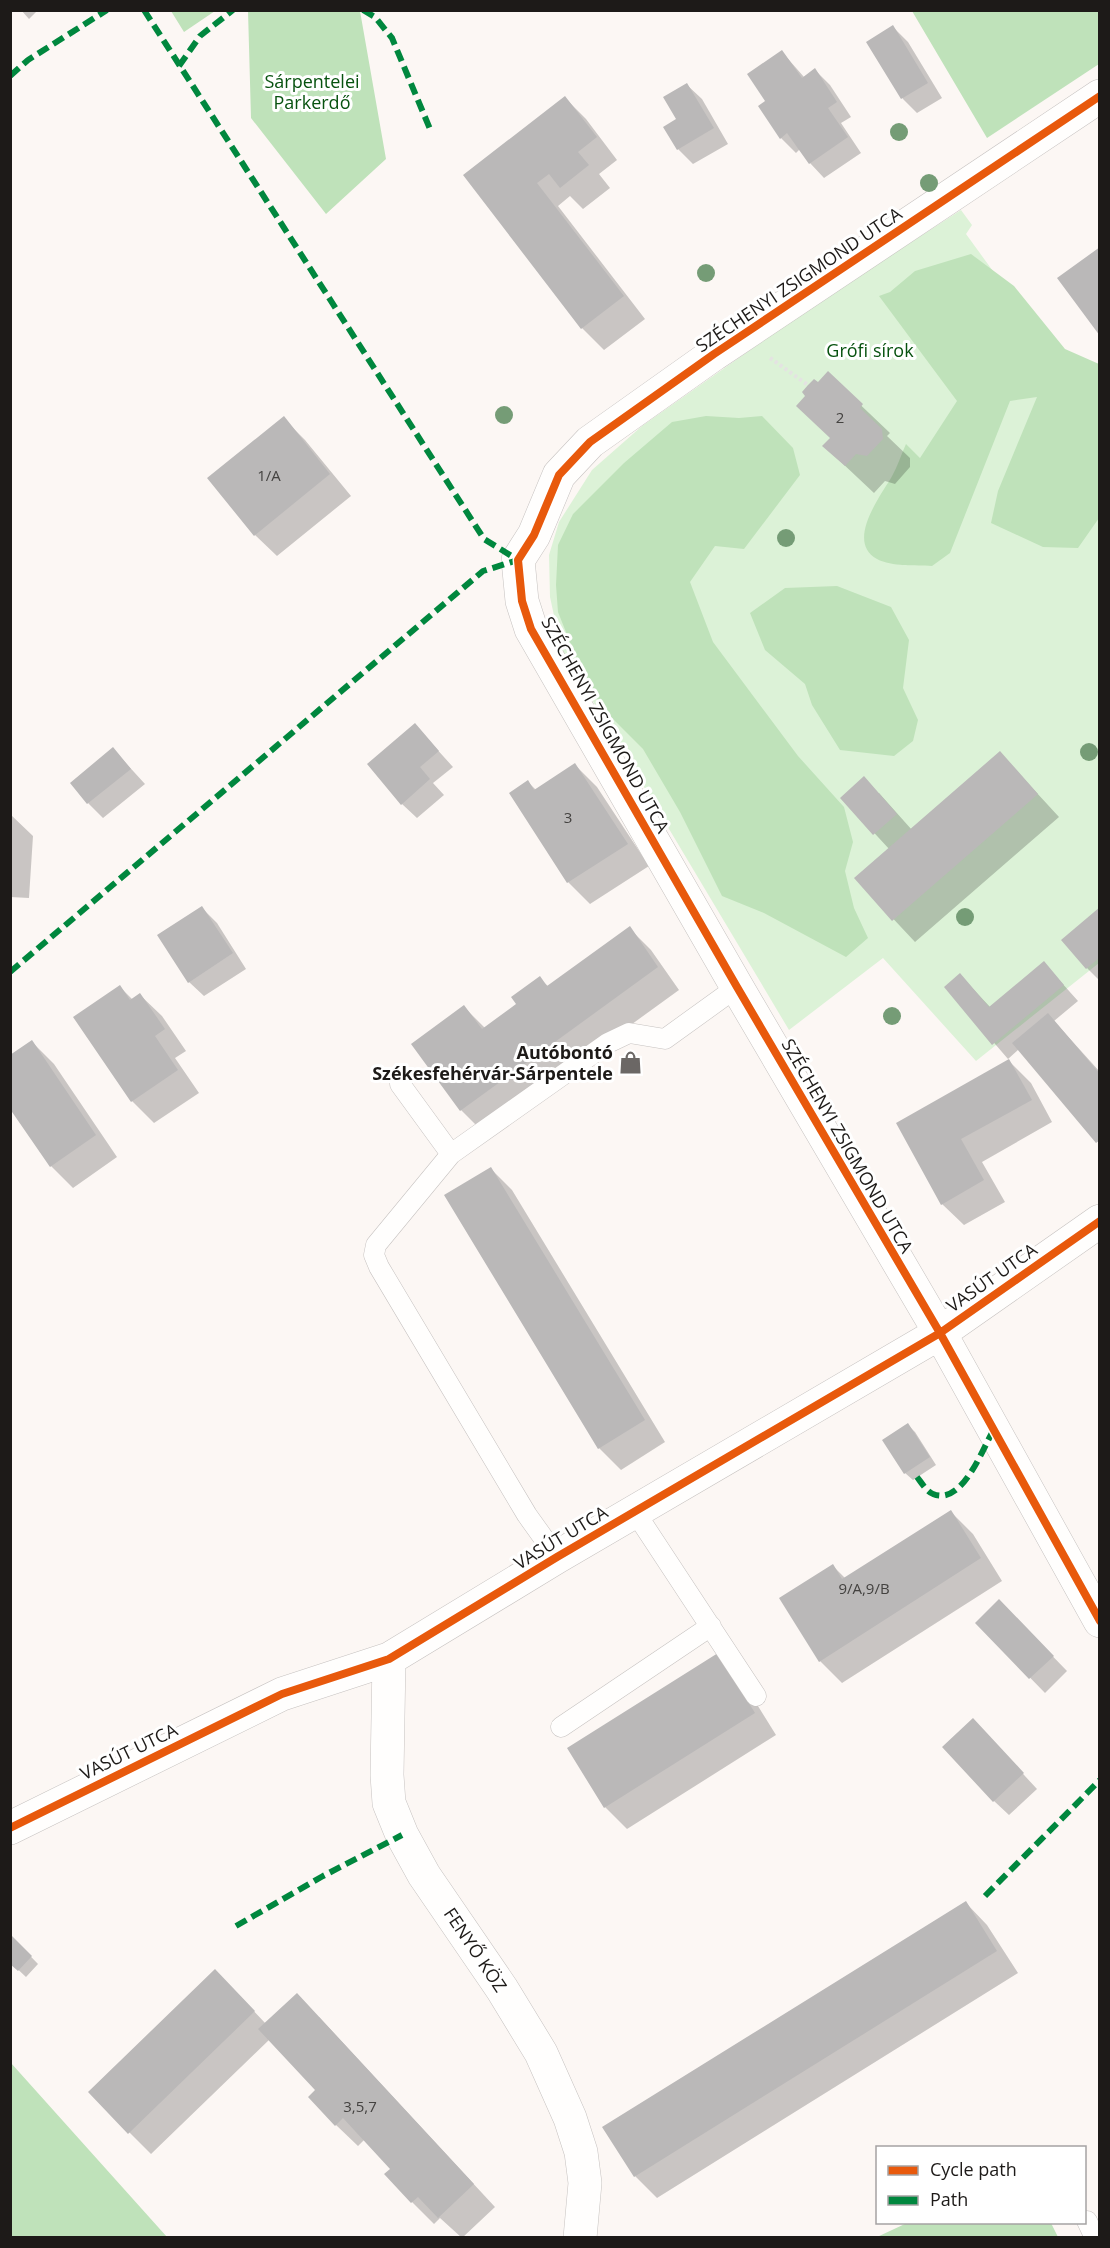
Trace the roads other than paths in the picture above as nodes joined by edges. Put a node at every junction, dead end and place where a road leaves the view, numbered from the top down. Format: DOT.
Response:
graph roads {
  1 [pos="1100,96"];
  2 [pos="737,987"];
  3 [pos="400,1084"];
  4 [pos="451,1154"];
  5 [pos="1100,1221"];
  6 [pos="940,1333"];
  7 [pos="635,1512"];
  8 [pos="557,1557"];
  9 [pos="1100,1621"];
  10 [pos="711,1626"];
  11 [pos="389,1659"];
  12 [pos="756,1695"];
  13 [pos="561,1727"];
  14 [pos="10,1828"];
  15 [pos="580,2238"];
  1 -- 2 [label="street, SZÉCHENYI ZSIGMOND UTCA"];
  2 -- 4 [label="lane"];
  2 -- 6 [label="street, SZÉCHENYI ZSIGMOND UTCA"];
  3 -- 4 [label="lane"];
  4 -- 8 [label="lane"];
  5 -- 6 [label="street, VASÚT UTCA"];
  6 -- 7 [label="street, VASÚT UTCA"];
  6 -- 9 [label="street, SZÉCHENYI ZSIGMOND UTCA"];
  7 -- 8 [label="street, VASÚT UTCA"];
  7 -- 10 [label="lane"];
  8 -- 11 [label="street, VASÚT UTCA"];
  10 -- 12 [label="lane"];
  10 -- 13 [label="lane"];
  11 -- 14 [label="street, VASÚT UTCA"];
  11 -- 15 [label="street, FENYŐ KÖZ"];
}
